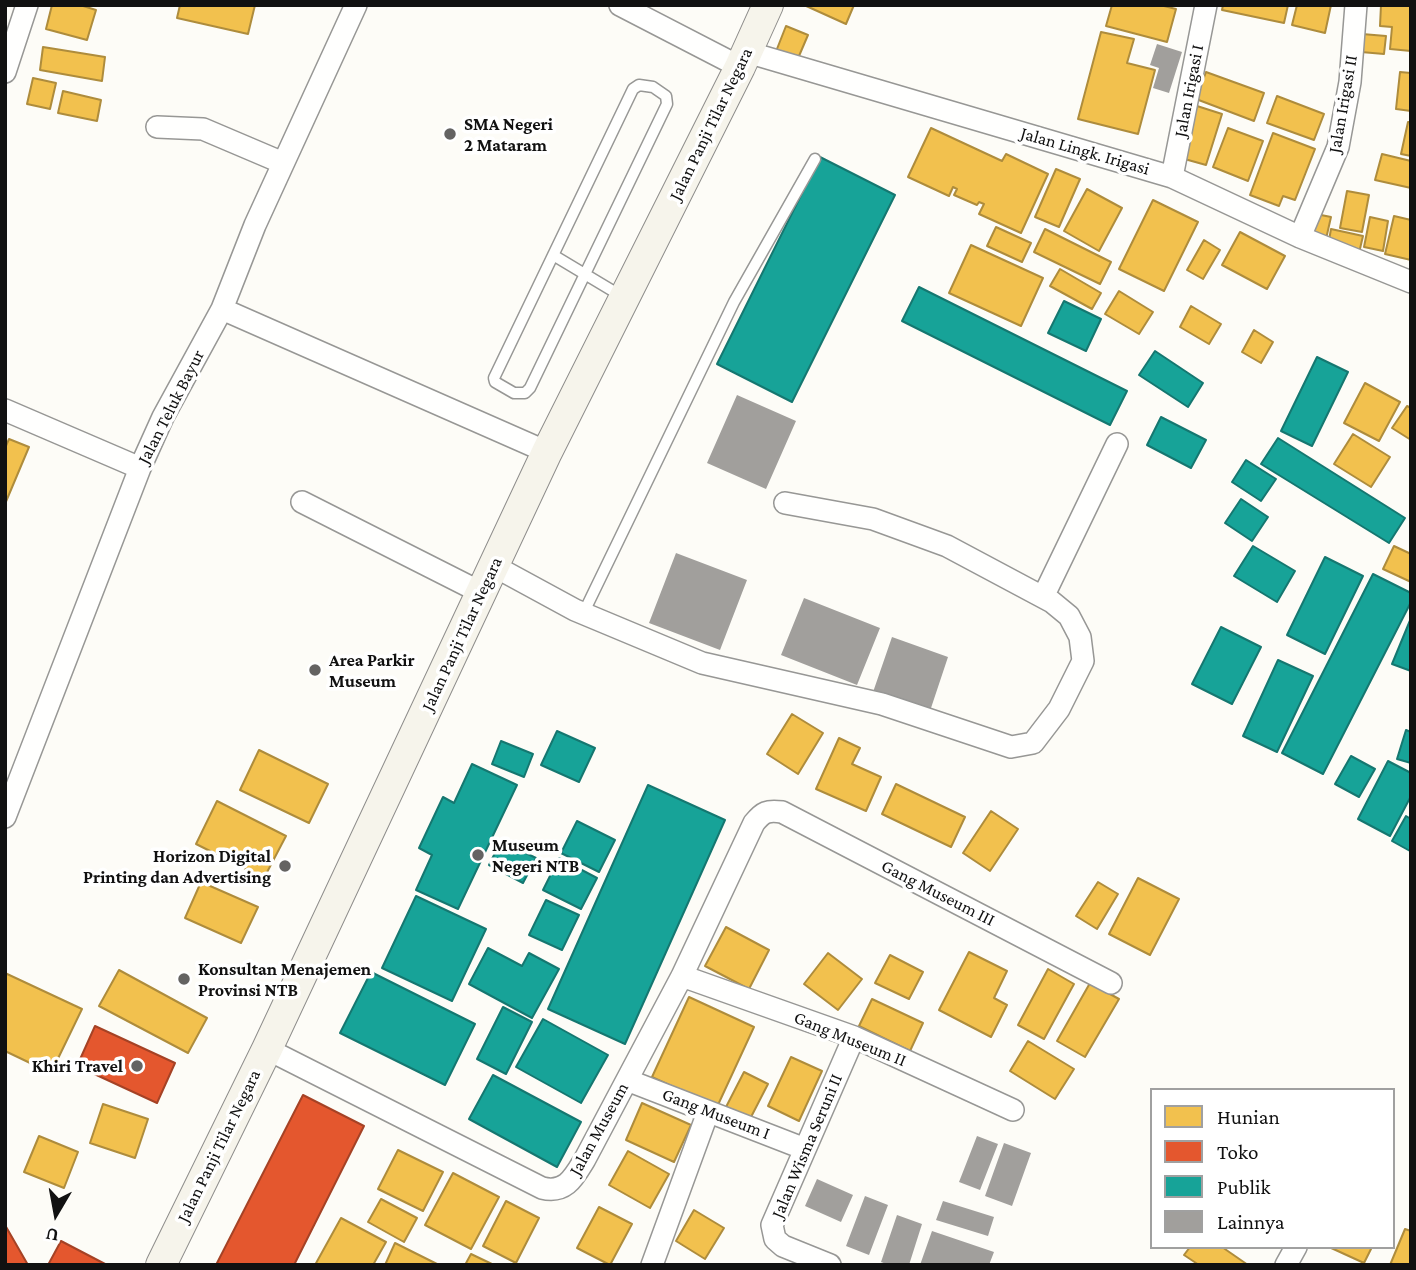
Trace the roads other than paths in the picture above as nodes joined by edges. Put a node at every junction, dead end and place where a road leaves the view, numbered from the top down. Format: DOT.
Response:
graph roads {
  1 [pos="27,5"];
  2 [pos="356,5"];
  3 [pos="620,5"];
  4 [pos="768,5"];
  5 [pos="1206,5"];
  6 [pos="1356,5"];
  7 [pos="743,59"];
  8 [pos="5,72"];
  9 [pos="157,127"];
  10 [pos="815,159"];
  11 [pos="283,163"];
  12 [pos="1172,177"];
  13 [pos="1300,237"];
  14 [pos="554,255"];
  15 [pos="586,275"];
  16 [pos="1411,282"];
  17 [pos="624,298"];
  18 [pos="222,309"];
  19 [pos="5,410"];
  20 [pos="1117,444"];
  21 [pos="547,452"];
  22 [pos="140,468"];
  23 [pos="302,502"];
  24 [pos="785,503"];
  25 [pos="494,566"];
  26 [pos="482,593"];
  27 [pos="1043,597"];
  28 [pos="583,614"];
  29 [pos="763,813"];
  30 [pos="5,817"];
  31 [pos="682,975"];
  32 [pos="1111,984"];
  33 [pos="854,1037"];
  34 [pos="267,1049"];
  35 [pos="627,1080"];
  36 [pos="1013,1110"];
  37 [pos="708,1112"];
  38 [pos="805,1149"];
  39 [pos="1295,1249"];
  40 [pos="161,1265"];
  41 [pos="652,1265"];
  42 [pos="830,1265"];
  43 [pos="1286,1265"];
  1 -- 8 [label="street"];
  2 -- 11 [label="street, Jalan Teluk Bayur"];
  3 -- 7 [label="street"];
  4 -- 7 [label="main road, Jalan Panji Tilar Negara"];
  5 -- 12 [label="street, Jalan Irigasi I"];
  6 -- 13 [label="street, Jalan Irigasi II"];
  7 -- 12 [label="street, Jalan Lingk. Irigasi"];
  7 -- 17 [label="main road, Jalan Panji Tilar Negara"];
  9 -- 11 [label="street"];
  10 -- 28 [label="lane"];
  11 -- 18 [label="street, Jalan Teluk Bayur"];
  12 -- 13 [label="street, Jalan Lingk. Irigasi"];
  13 -- 16 [label="street, Jalan Lingk. Irigasi"];
  14 -- 15 [label="lane"];
  14 -- 15 [label="lane"];
  14 -- 15 [label="lane"];
  15 -- 17 [label="lane"];
  17 -- 21 [label="main road, Jalan Panji Tilar Negara"];
  18 -- 21 [label="street"];
  18 -- 22 [label="street, Jalan Teluk Bayur"];
  19 -- 22 [label="street"];
  20 -- 27 [label="street"];
  21 -- 25 [label="main road, Jalan Panji Tilar Negara"];
  22 -- 30 [label="street, Jalan Teluk Bayur"];
  23 -- 26 [label="street"];
  24 -- 27 [label="street"];
  25 -- 26 [label="main road, Jalan Panji Tilar Negara"];
  25 -- 28 [label="street"];
  26 -- 34 [label="main road, Jalan Panji Tilar Negara"];
  27 -- 28 [label="street"];
  29 -- 31 [label="street, Jalan Museum"];
  29 -- 32 [label="street, Gang Museum III"];
  31 -- 33 [label="street, Gang Museum II"];
  31 -- 35 [label="street, Jalan Museum"];
  33 -- 36 [label="street, Gang Museum II"];
  33 -- 38 [label="street, Jalan Wisma Seruni II"];
  34 -- 35 [label="street, Jalan Museum"];
  34 -- 40 [label="main road, Jalan Panji Tilar Negara"];
  35 -- 37 [label="street, Gang Museum I"];
  37 -- 38 [label="street, Gang Museum I"];
  37 -- 41 [label="street"];
  38 -- 42 [label="street, Jalan Wisma Seruni II"];
  39 -- 43 [label="street"];
}
